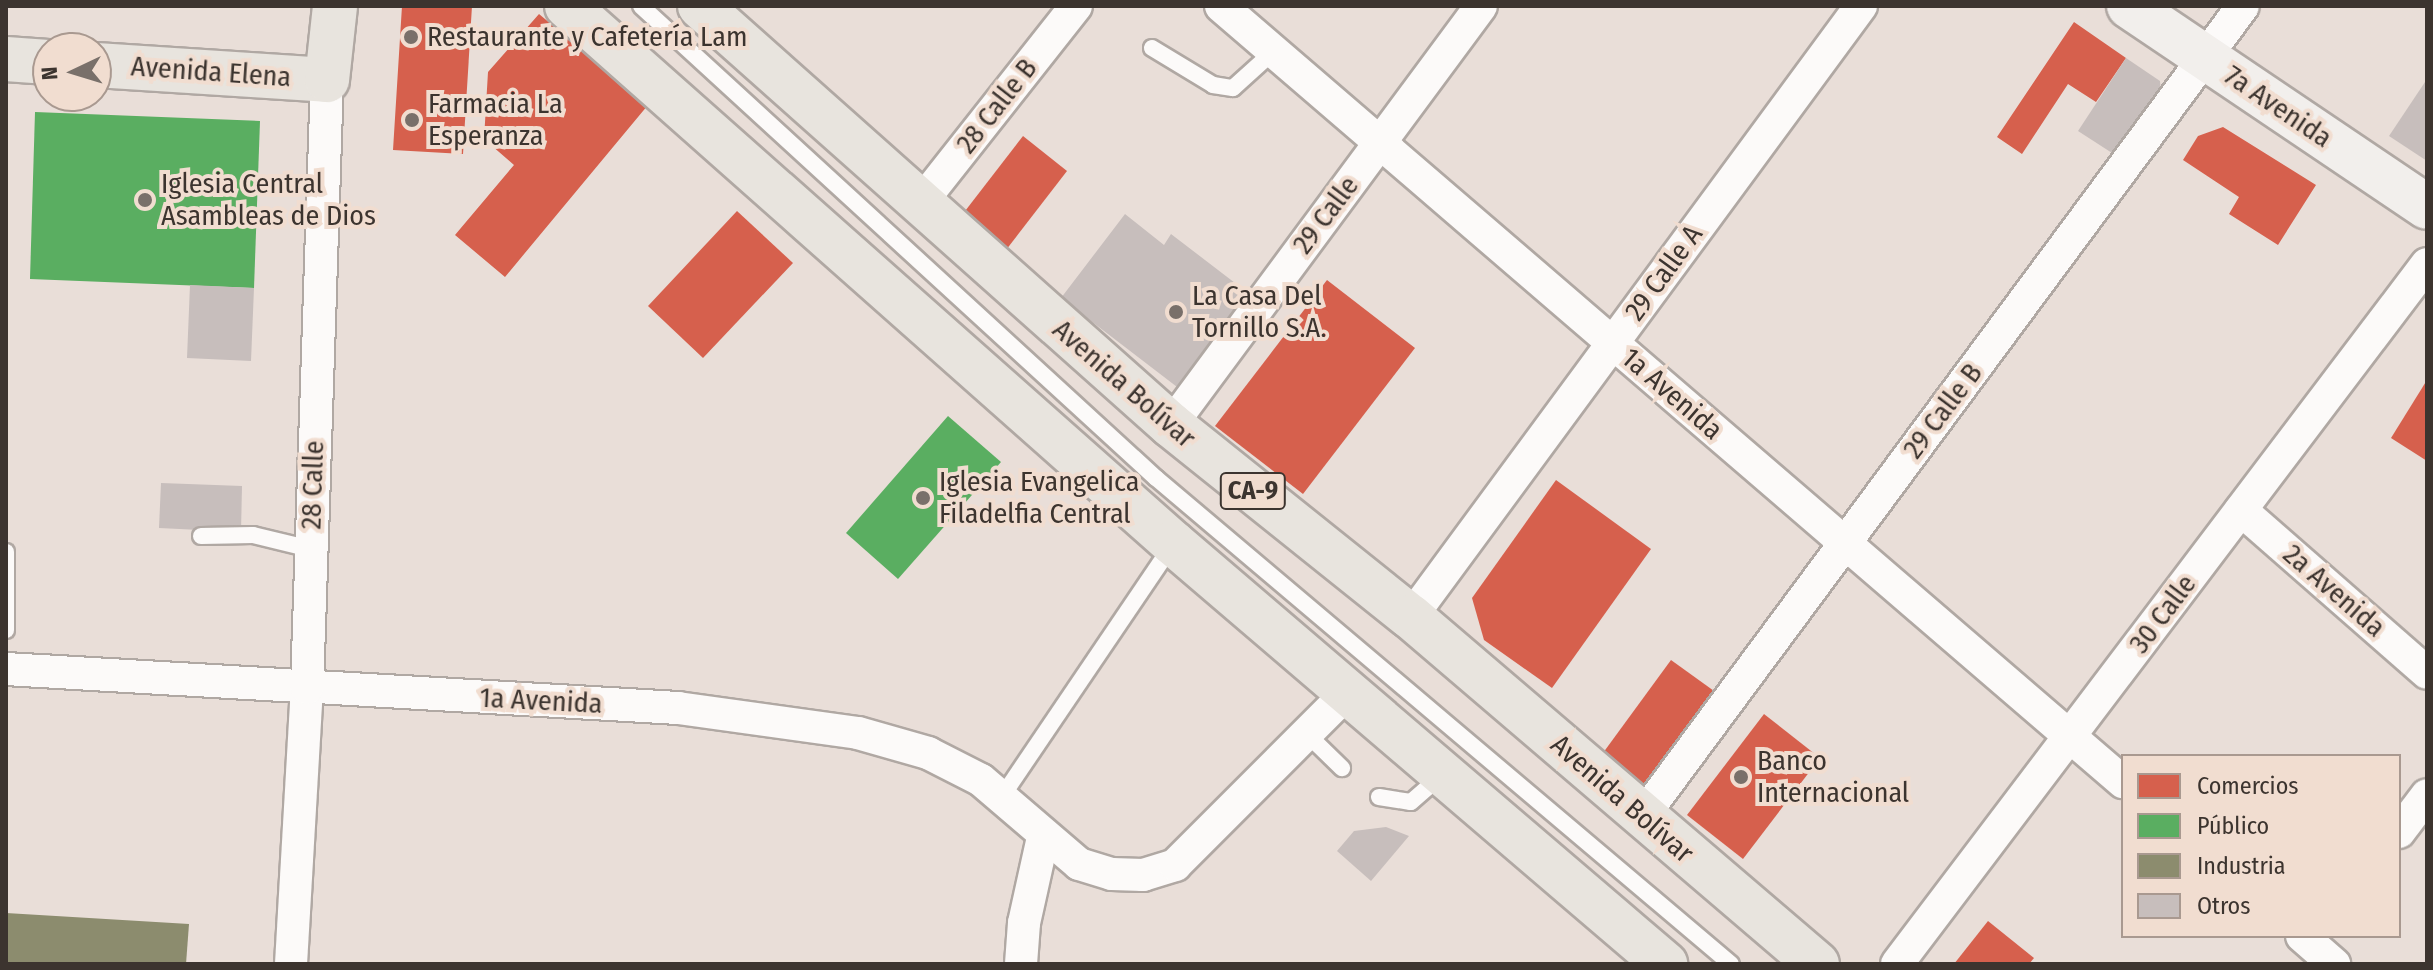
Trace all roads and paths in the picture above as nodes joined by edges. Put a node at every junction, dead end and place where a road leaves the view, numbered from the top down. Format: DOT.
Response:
graph roads {
  1 [pos="335,6"];
  2 [pos="567,6"];
  3 [pos="641,6"];
  4 [pos="700,6"];
  5 [pos="1076,6"];
  6 [pos="1221,6"];
  7 [pos="1481,6"];
  8 [pos="1861,6"];
  9 [pos="2129,6"];
  10 [pos="2243,6"];
  11 [pos="1152,48"];
  12 [pos="1274,51"];
  13 [pos="2205,57"];
  14 [pos="6,59"];
  15 [pos="32,61"];
  16 [pos="112,66"];
  17 [pos="327,80"];
  18 [pos="1380,143"];
  19 [pos="919,205"];
  20 [pos="2427,207"];
  21 [pos="2427,264"];
  22 [pos="1613,343"];
  23 [pos="1171,425"];
  24 [pos="2241,510"];
  25 [pos="201,536"];
  26 [pos="1173,543"];
  27 [pos="1845,543"];
  28 [pos="311,549"];
  29 [pos="6,552"];
  30 [pos="1411,617"];
  31 [pos="6,630"];
  32 [pos="6,669"];
  33 [pos="2427,673"];
  34 [pos="307,688"];
  35 [pos="1347,693"];
  36 [pos="1307,734"];
  37 [pos="2070,737"];
  38 [pos="1342,768"];
  39 [pos="1442,775"];
  40 [pos="2121,780"];
  41 [pos="2427,795"];
  42 [pos="1379,797"];
  43 [pos="1001,798"];
  44 [pos="1642,817"];
  45 [pos="2401,829"];
  46 [pos="1043,837"];
  47 [pos="291,964"];
  48 [pos="1021,964"];
  49 [pos="1665,964"];
  50 [pos="1731,964"];
  51 [pos="1817,964"];
  52 [pos="1897,964"];
  1 -- 17 [label="main road, 28 Calle"];
  2 -- 26 [label="main road"];
  3 -- 50 [label="lane"];
  4 -- 19 [label="main road, Avenida Bolívar / CA-9"];
  5 -- 19 [label="street, 28 Calle B"];
  6 -- 12 [label="street, 1a Avenida"];
  7 -- 18 [label="street, 29 Calle"];
  8 -- 22 [label="street, 29 Calle A"];
  9 -- 13 [label="main road, 7a Avenida"];
  10 -- 13 [label="street, 29 Calle B"];
  11 -- 12 [label="lane"];
  12 -- 18 [label="street, 1a Avenida"];
  13 -- 20 [label="main road, 7a Avenida"];
  13 -- 27 [label="street, 29 Calle B"];
  14 -- 15 [label="main road"];
  16 -- 17 [label="main road, Avenida Elena"];
  17 -- 28 [label="street, 28 Calle"];
  18 -- 22 [label="street, 1a Avenida"];
  18 -- 23 [label="street, 29 Calle"];
  19 -- 23 [label="main road, Avenida Bolívar / CA-9"];
  21 -- 24 [label="street, 30 Calle"];
  22 -- 27 [label="street, 1a Avenida"];
  22 -- 30 [label="street, 29 Calle A"];
  23 -- 30 [label="main road, Avenida Bolívar / CA-9"];
  24 -- 33 [label="street, 2a Avenida"];
  24 -- 37 [label="street, 30 Calle"];
  25 -- 28 [label="lane"];
  26 -- 35 [label="main road"];
  26 -- 43 [label="lane"];
  27 -- 37 [label="street, 1a Avenida"];
  27 -- 44 [label="street, 29 Calle B"];
  28 -- 34 [label="street, 28 Calle"];
  29 -- 31 [label="lane"];
  30 -- 44 [label="main road, Avenida Bolívar / CA-9"];
  32 -- 34 [label="street, 1a Avenida"];
  34 -- 43 [label="street, 1a Avenida"];
  34 -- 47 [label="street, 28 Calle"];
  35 -- 36 [label="street"];
  35 -- 39 [label="main road"];
  36 -- 38 [label="lane"];
  36 -- 46 [label="street"];
  37 -- 40 [label="street, 1a Avenida"];
  37 -- 52 [label="street, 30 Calle"];
  39 -- 42 [label="lane"];
  39 -- 49 [label="main road"];
  41 -- 45 [label="street"];
  43 -- 46 [label="street, 1a Avenida"];
  44 -- 51 [label="main road, Avenida Bolívar / CA-9"];
  46 -- 48 [label="street"];
}
